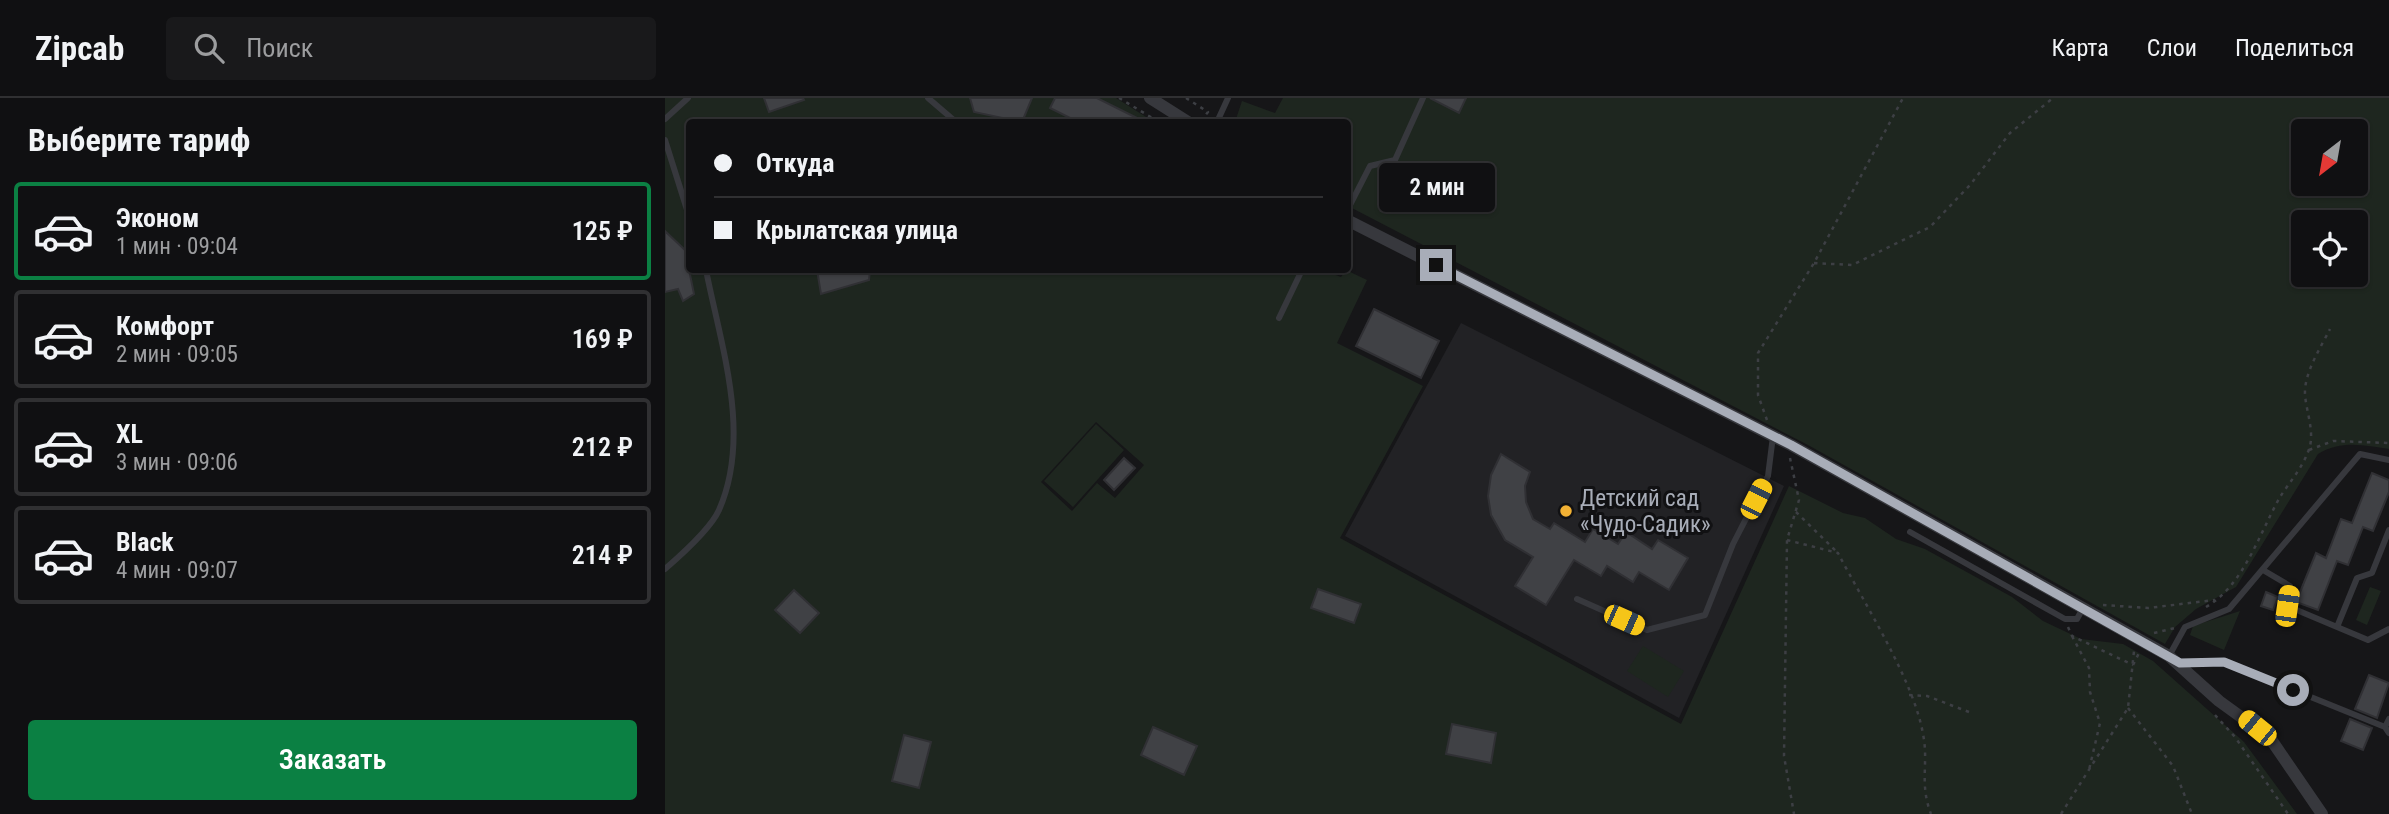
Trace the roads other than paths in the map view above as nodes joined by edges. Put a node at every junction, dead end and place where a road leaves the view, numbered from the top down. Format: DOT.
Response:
graph roads {
  1 [pos="688,98"];
  2 [pos="928,98"];
  3 [pos="1150,98"];
  4 [pos="1228,98"];
  5 [pos="1423,98"];
  6 [pos="665,119"];
  7 [pos="952,119"];
  8 [pos="1183,119"];
  9 [pos="1218,119"];
  10 [pos="665,140"];
  11 [pos="1351,203"];
  12 [pos="686,206"];
  13 [pos="1351,222"];
  14 [pos="707,273"];
  15 [pos="1301,273"];
  16 [pos="1279,318"];
  17 [pos="1773,436"];
  18 [pos="2389,460"];
  19 [pos="1935,525"];
  20 [pos="2389,530"];
  21 [pos="1910,532"];
  22 [pos="1930,543"];
  23 [pos="665,569"];
  24 [pos="2263,570"];
  25 [pos="1577,599"];
  26 [pos="2083,608"];
  27 [pos="2337,627"];
  28 [pos="2389,629"];
  29 [pos="2174,659"];
  30 [pos="2389,719"];
  31 [pos="2387,730"];
  32 [pos="2322,814"];
  1 -- 6 [label="lane"];
  2 -- 7 [label="lane"];
  3 -- 8 [label="street"];
  4 -- 9 [label="lane"];
  5 -- 11 [label="lane"];
  10 -- 12 [label="lane"];
  13 -- 17 [label="street"];
  14 -- 23 [label="lane"];
  15 -- 16 [label="lane"];
  17 -- 19 [label="street"];
  17 -- 25 [label="lane"];
  18 -- 24 [label="lane"];
  19 -- 22 [label="lane"];
  19 -- 26 [label="street"];
  20 -- 27 [label="lane"];
  21 -- 22 [label="lane"];
  22 -- 26 [label="lane"];
  24 -- 27 [label="lane"];
  24 -- 29 [label="lane"];
  26 -- 29 [label="street"];
  27 -- 28 [label="lane"];
  29 -- 31 [label="lane"];
  29 -- 32 [label="street"];
  30 -- 31 [label="lane"];
}
